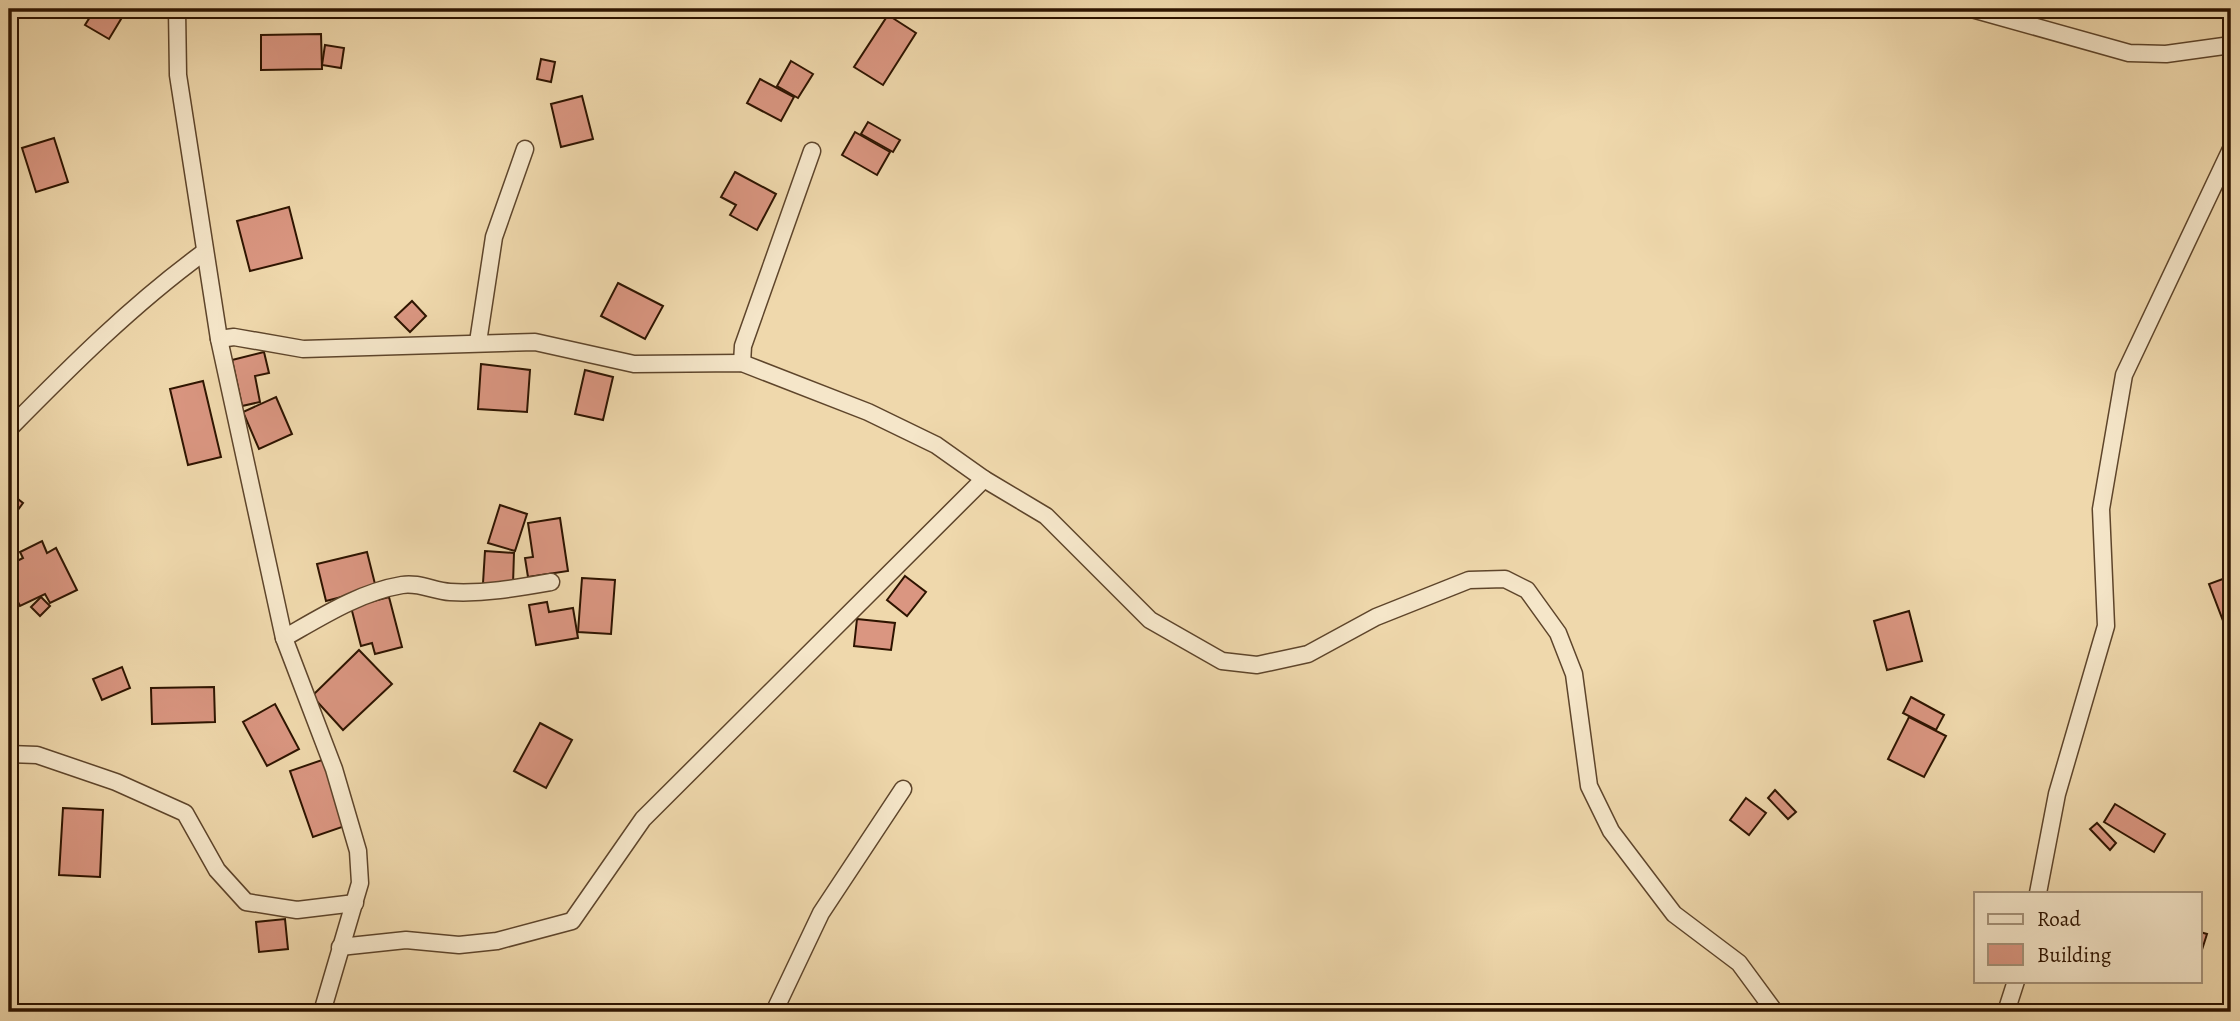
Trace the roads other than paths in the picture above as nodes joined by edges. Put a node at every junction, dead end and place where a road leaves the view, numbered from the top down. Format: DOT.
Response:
graph roads {
  1 [pos="177,9"];
  2 [pos="1972,9"];
  3 [pos="2231,45"];
  4 [pos="525,149"];
  5 [pos="2231,149"];
  6 [pos="812,151"];
  7 [pos="204,253"];
  8 [pos="219,339"];
  9 [pos="478,342"];
  10 [pos="742,363"];
  11 [pos="9,429"];
  12 [pos="984,479"];
  13 [pos="551,582"];
  14 [pos="284,638"];
  15 [pos="9,754"];
  16 [pos="903,789"];
  17 [pos="2038,892"];
  18 [pos="355,903"];
  19 [pos="340,947"];
  20 [pos="2016,982"];
  21 [pos="322,1012"];
  22 [pos="774,1012"];
  23 [pos="1774,1012"];
  24 [pos="2006,1012"];
  1 -- 7 [label="street"];
  2 -- 3 [label="street"];
  4 -- 9 [label="street"];
  5 -- 17 [label="street"];
  6 -- 10 [label="street"];
  7 -- 8 [label="street"];
  7 -- 11 [label="street"];
  8 -- 9 [label="street"];
  8 -- 14 [label="street"];
  9 -- 10 [label="street"];
  10 -- 12 [label="street"];
  12 -- 19 [label="street"];
  12 -- 23 [label="street"];
  13 -- 14 [label="street"];
  14 -- 18 [label="street"];
  15 -- 18 [label="street"];
  16 -- 22 [label="street"];
  18 -- 19 [label="street"];
  19 -- 21 [label="street"];
  20 -- 24 [label="street"];
}
